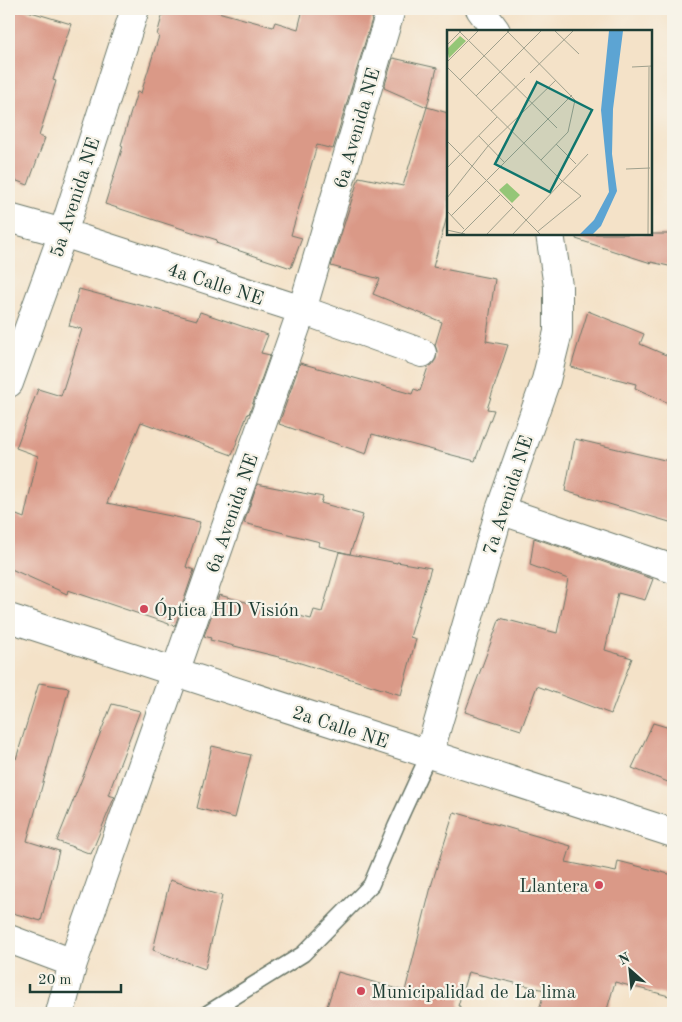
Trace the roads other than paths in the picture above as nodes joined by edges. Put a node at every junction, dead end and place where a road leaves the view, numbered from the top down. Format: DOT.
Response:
graph roads {
  1 [pos="135,9"];
  2 [pos="391,9"];
  3 [pos="480,9"];
  4 [pos="495,30"];
  5 [pos="9,218"];
  6 [pos="63,233"];
  7 [pos="550,235"];
  8 [pos="302,310"];
  9 [pos="422,353"];
  10 [pos="9,383"];
  11 [pos="500,510"];
  12 [pos="673,569"];
  13 [pos="9,618"];
  14 [pos="175,672"];
  15 [pos="429,754"];
  16 [pos="673,833"];
  17 [pos="9,939"];
  18 [pos="73,962"];
  19 [pos="60,1013"];
  20 [pos="208,1013"];
  1 -- 6 [label="street, 5a Avenida NE"];
  2 -- 8 [label="street, 6a Avenida NE"];
  3 -- 4 [label="street"];
  5 -- 6 [label="street, 4a Calle NE"];
  6 -- 8 [label="street, 4a Calle NE"];
  6 -- 10 [label="street, 5a Avenida NE"];
  7 -- 11 [label="street, 7a Avenida NE"];
  8 -- 9 [label="street, 4a Calle NE"];
  8 -- 14 [label="street, 6a Avenida NE"];
  11 -- 12 [label="street"];
  11 -- 15 [label="street, 7a Avenida NE"];
  13 -- 14 [label="street, 2a Calle NE"];
  14 -- 15 [label="street, 2a Calle NE"];
  14 -- 18 [label="street, 6a Avenida NE"];
  15 -- 16 [label="street, 2a Calle NE"];
  15 -- 20 [label="lane"];
  17 -- 18 [label="street"];
  18 -- 19 [label="street, 6a Avenida NE"];
}
